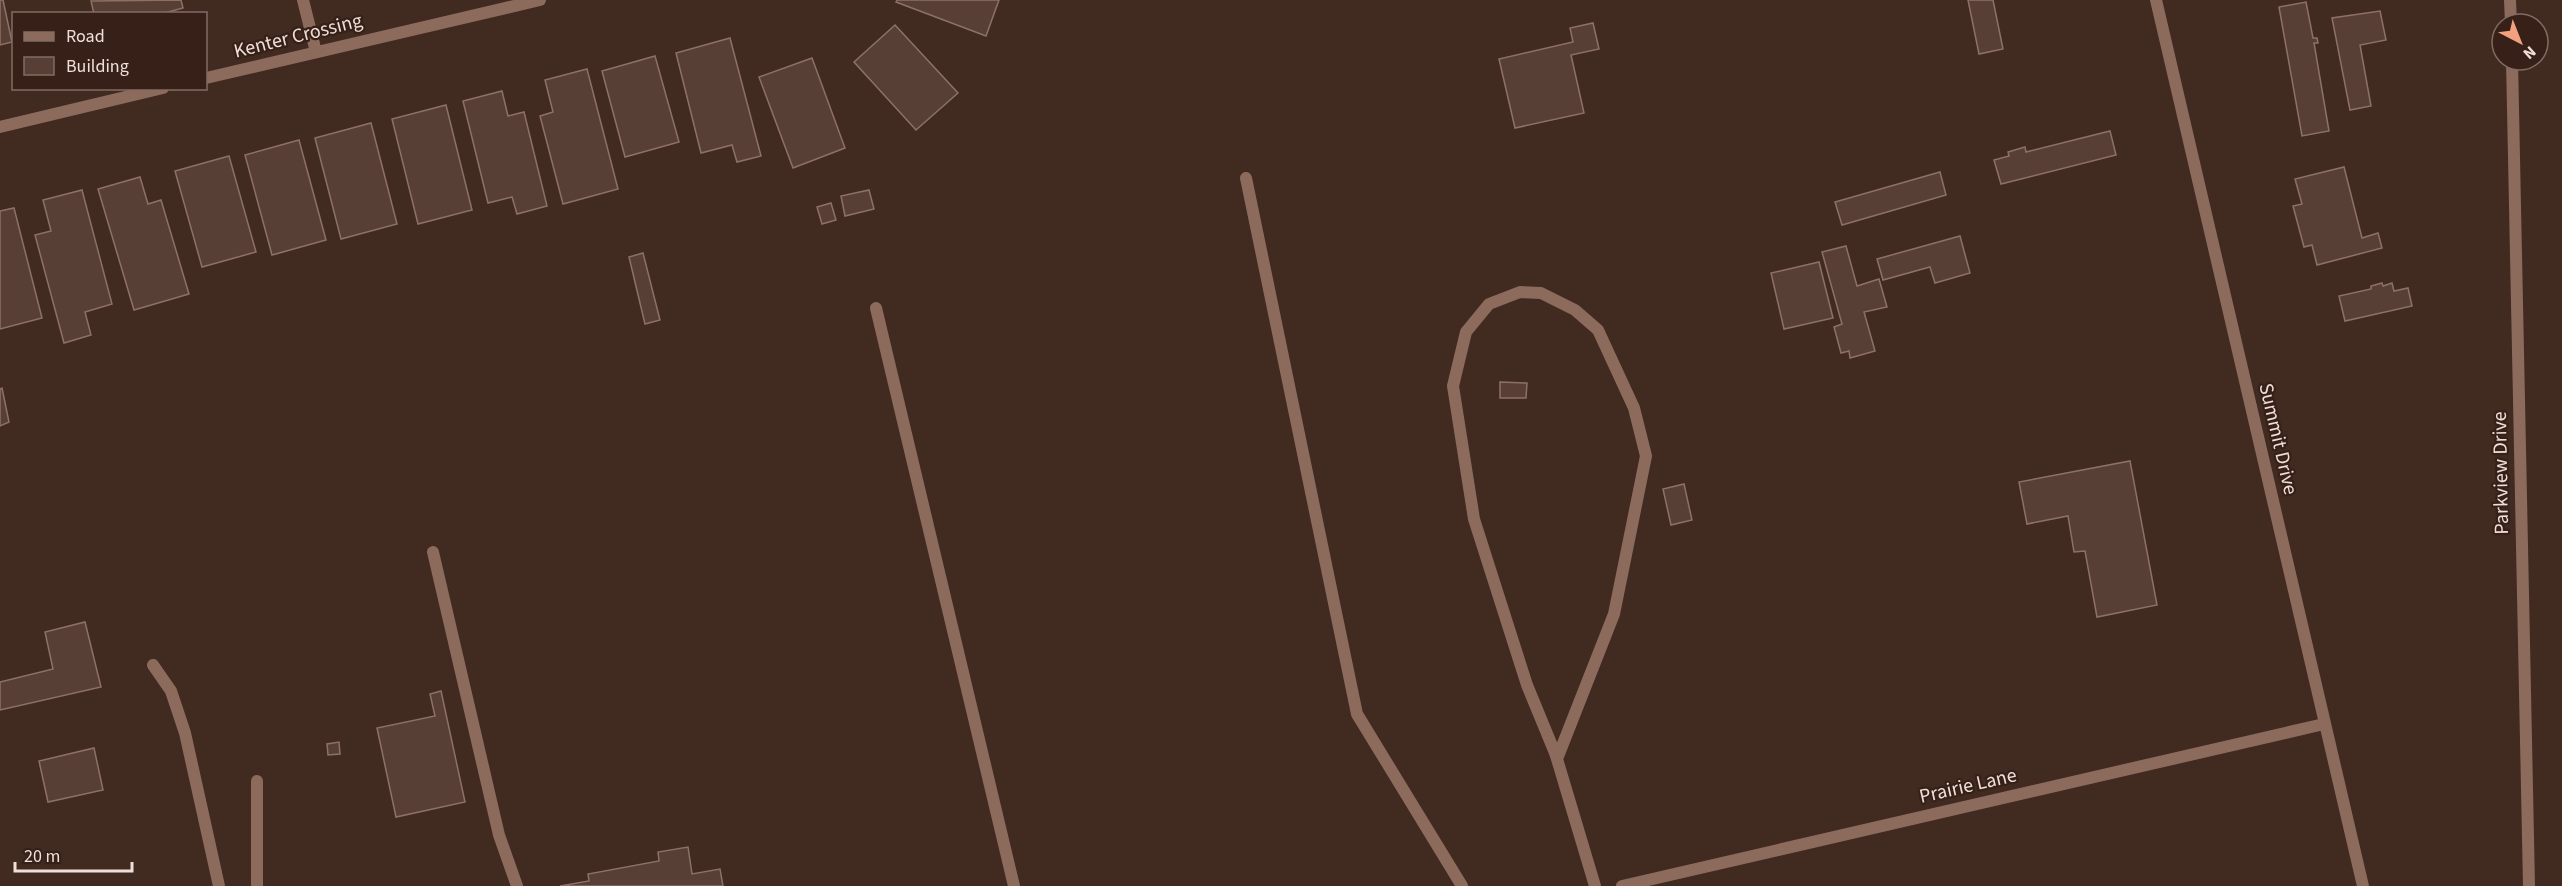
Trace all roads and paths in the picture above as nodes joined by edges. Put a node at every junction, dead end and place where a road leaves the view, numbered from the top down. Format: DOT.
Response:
graph roads {
  1 [pos="303,0"];
  2 [pos="540,0"];
  3 [pos="2156,0"];
  4 [pos="316,52"];
  5 [pos="2512,72"];
  6 [pos="207,78"];
  7 [pos="155,90"];
  8 [pos="0,128"];
  9 [pos="1246,178"];
  10 [pos="876,308"];
  11 [pos="434,552"];
  12 [pos="153,665"];
  13 [pos="2324,724"];
  14 [pos="1557,759"];
  15 [pos="257,781"];
  16 [pos="219,886"];
  17 [pos="257,886"];
  18 [pos="517,886"];
  19 [pos="1014,886"];
  20 [pos="1462,886"];
  21 [pos="1595,886"];
  22 [pos="1622,886"];
  23 [pos="2363,886"];
  24 [pos="2529,886"];
  1 -- 4 [label="street"];
  2 -- 4 [label="street, Kenter Crossing"];
  3 -- 13 [label="street, Summit Drive"];
  4 -- 6 [label="street, Kenter Crossing"];
  5 -- 24 [label="street, Parkview Drive"];
  7 -- 8 [label="street"];
  9 -- 20 [label="street"];
  10 -- 19 [label="street"];
  11 -- 18 [label="street"];
  12 -- 16 [label="street"];
  13 -- 22 [label="street, Prairie Lane"];
  13 -- 23 [label="street, Summit Drive"];
  14 -- 14 [label="street"];
  14 -- 21 [label="street"];
  15 -- 17 [label="street"];
}
